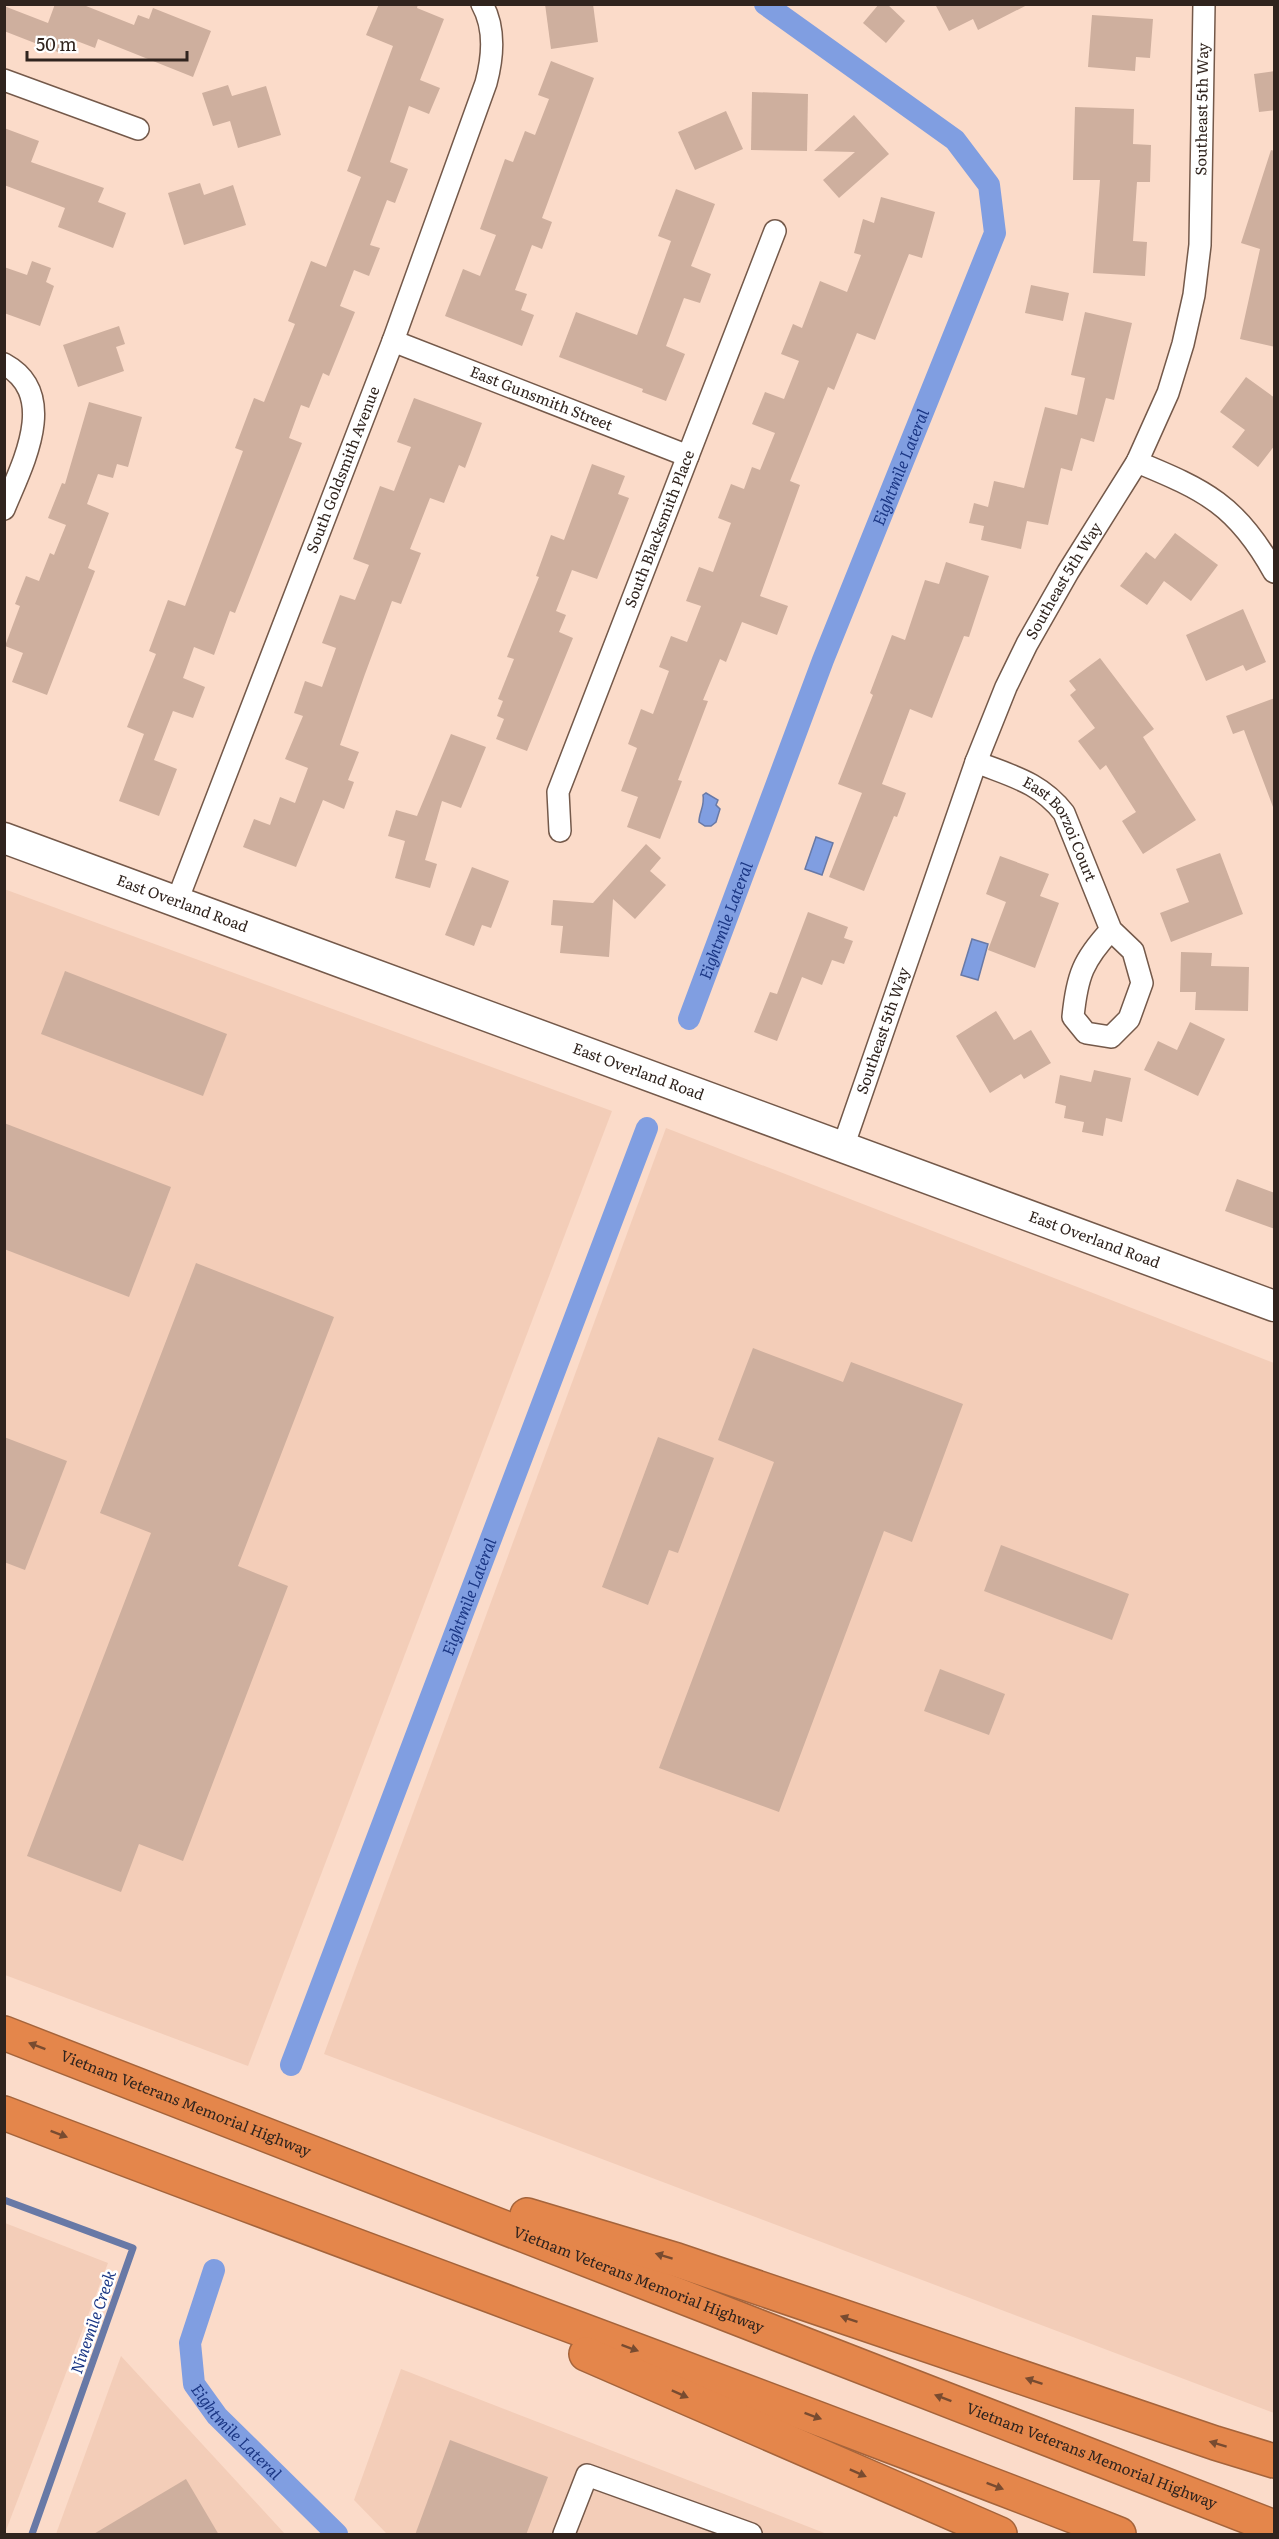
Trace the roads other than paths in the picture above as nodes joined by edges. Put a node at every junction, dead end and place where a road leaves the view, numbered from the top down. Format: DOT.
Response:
graph roads {
  1 [pos="482,4"];
  2 [pos="1204,4"];
  3 [pos="4,80"];
  4 [pos="138,129"];
  5 [pos="776,231"];
  6 [pos="393,340"];
  7 [pos="4,364"];
  8 [pos="688,456"];
  9 [pos="1137,462"];
  10 [pos="4,509"];
  11 [pos="1275,572"];
  12 [pos="976,762"];
  13 [pos="560,831"];
  14 [pos="4,838"];
  15 [pos="177,901"];
  16 [pos="1111,930"];
  17 [pos="843,1147"];
  18 [pos="1275,1306"];
  19 [pos="4,2033"];
  20 [pos="4,2113"];
  21 [pos="287,2142"];
  22 [pos="260,2211"];
  23 [pos="1275,2461"];
  24 [pos="1275,2527"];
  25 [pos="564,2535"];
  26 [pos="750,2535"];
  27 [pos="1000,2535"];
  28 [pos="1119,2535"];
  1 -- 6 [label="street, South Goldsmith Avenue"];
  2 -- 9 [label="street, Southeast 5th Way"];
  3 -- 4 [label="street"];
  5 -- 8 [label="street, South Blacksmith Place"];
  6 -- 8 [label="street, East Gunsmith Street"];
  6 -- 15 [label="street, South Goldsmith Avenue"];
  7 -- 10 [label="street"];
  8 -- 13 [label="street, South Blacksmith Place"];
  9 -- 11 [label="street"];
  9 -- 12 [label="street, Southeast 5th Way"];
  12 -- 16 [label="street, East Borzoi Court"];
  12 -- 17 [label="street, Southeast 5th Way"];
  14 -- 15 [label="main road, East Overland Road"];
  15 -- 17 [label="main road, East Overland Road"];
  16 -- 16 [label="street, East Borzoi Court"];
  17 -- 18 [label="main road, East Overland Road"];
  21 -- 19 [label="highway, Vietnam Veterans Memorial Highway, one-way"];
  20 -- 22 [label="highway, one-way"];
  23 -- 21 [label="highway, one-way"];
  24 -- 21 [label="highway, Vietnam Veterans Memorial Highway, one-way"];
  22 -- 27 [label="highway, one-way"];
  22 -- 28 [label="highway, one-way"];
  25 -- 26 [label="street"];
}
